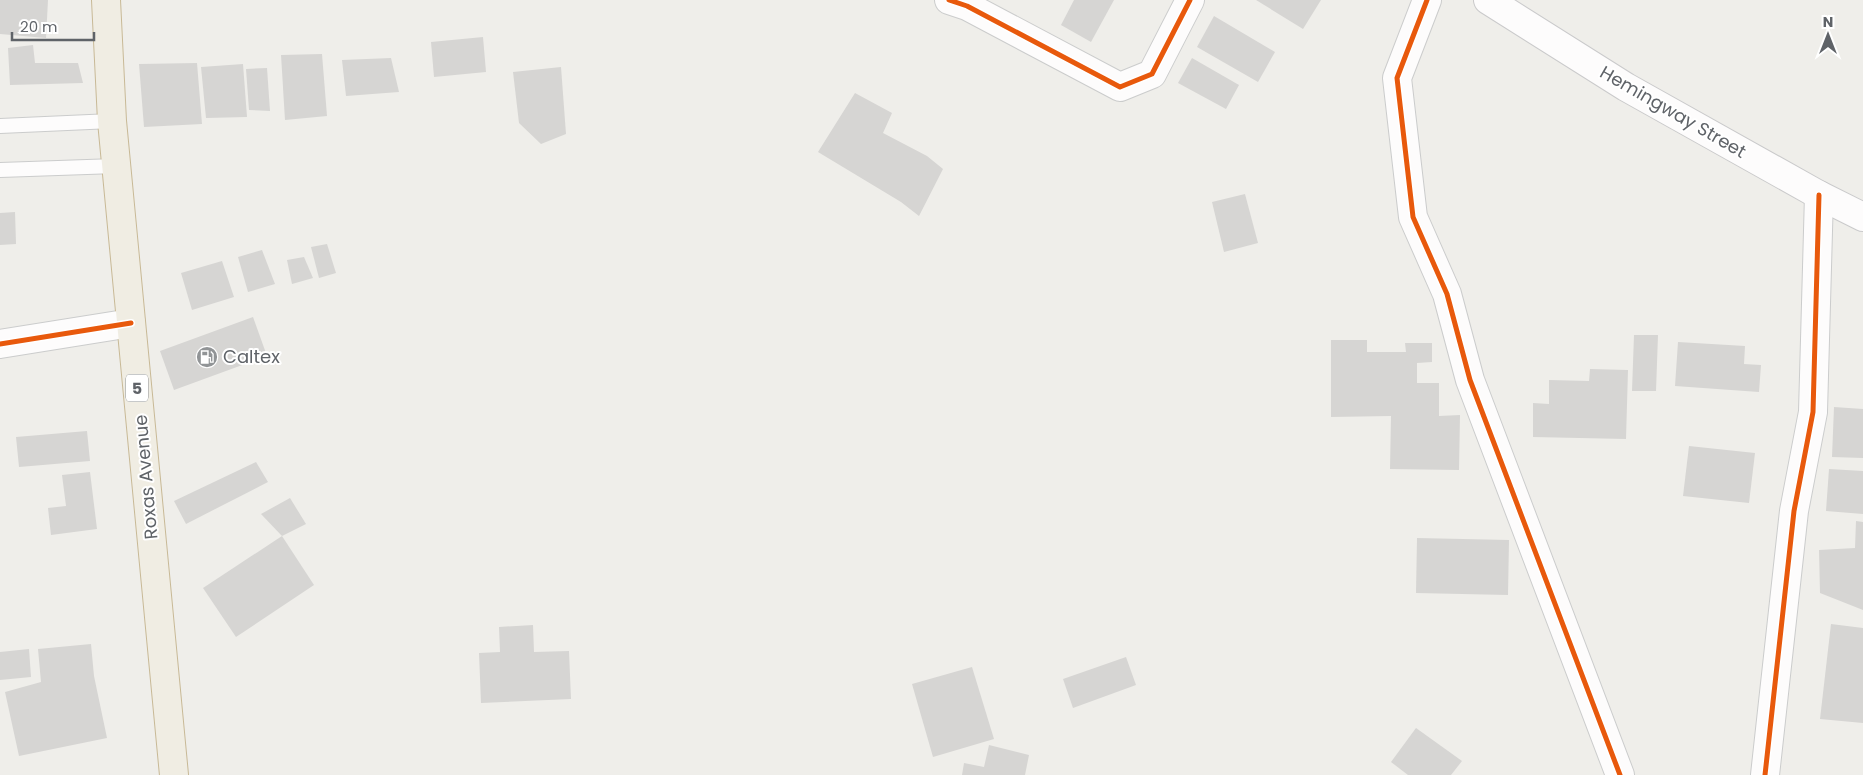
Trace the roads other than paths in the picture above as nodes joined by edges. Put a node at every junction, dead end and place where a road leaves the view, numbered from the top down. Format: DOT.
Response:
graph roads {
  1 [pos="106,0"];
  2 [pos="949,0"];
  3 [pos="1190,0"];
  4 [pos="1427,0"];
  5 [pos="1488,0"];
  6 [pos="112,121"];
  7 [pos="0,126"];
  8 [pos="116,166"];
  9 [pos="0,170"];
  10 [pos="1819,195"];
  11 [pos="1863,217"];
  12 [pos="131,323"];
  13 [pos="0,344"];
  14 [pos="174,775"];
  15 [pos="1620,775"];
  16 [pos="1765,775"];
  1 -- 6 [label="highway, Roxas Avenue / 5"];
  2 -- 3 [label="street"];
  4 -- 15 [label="street"];
  5 -- 10 [label="street, Hemingway Street"];
  6 -- 7 [label="lane"];
  6 -- 8 [label="highway, Roxas Avenue / 5"];
  8 -- 9 [label="lane"];
  8 -- 12 [label="highway, Roxas Avenue / 5"];
  10 -- 11 [label="street, Hemingway Street"];
  10 -- 16 [label="street"];
  12 -- 13 [label="street"];
  12 -- 14 [label="highway, Roxas Avenue / 5"];
}
